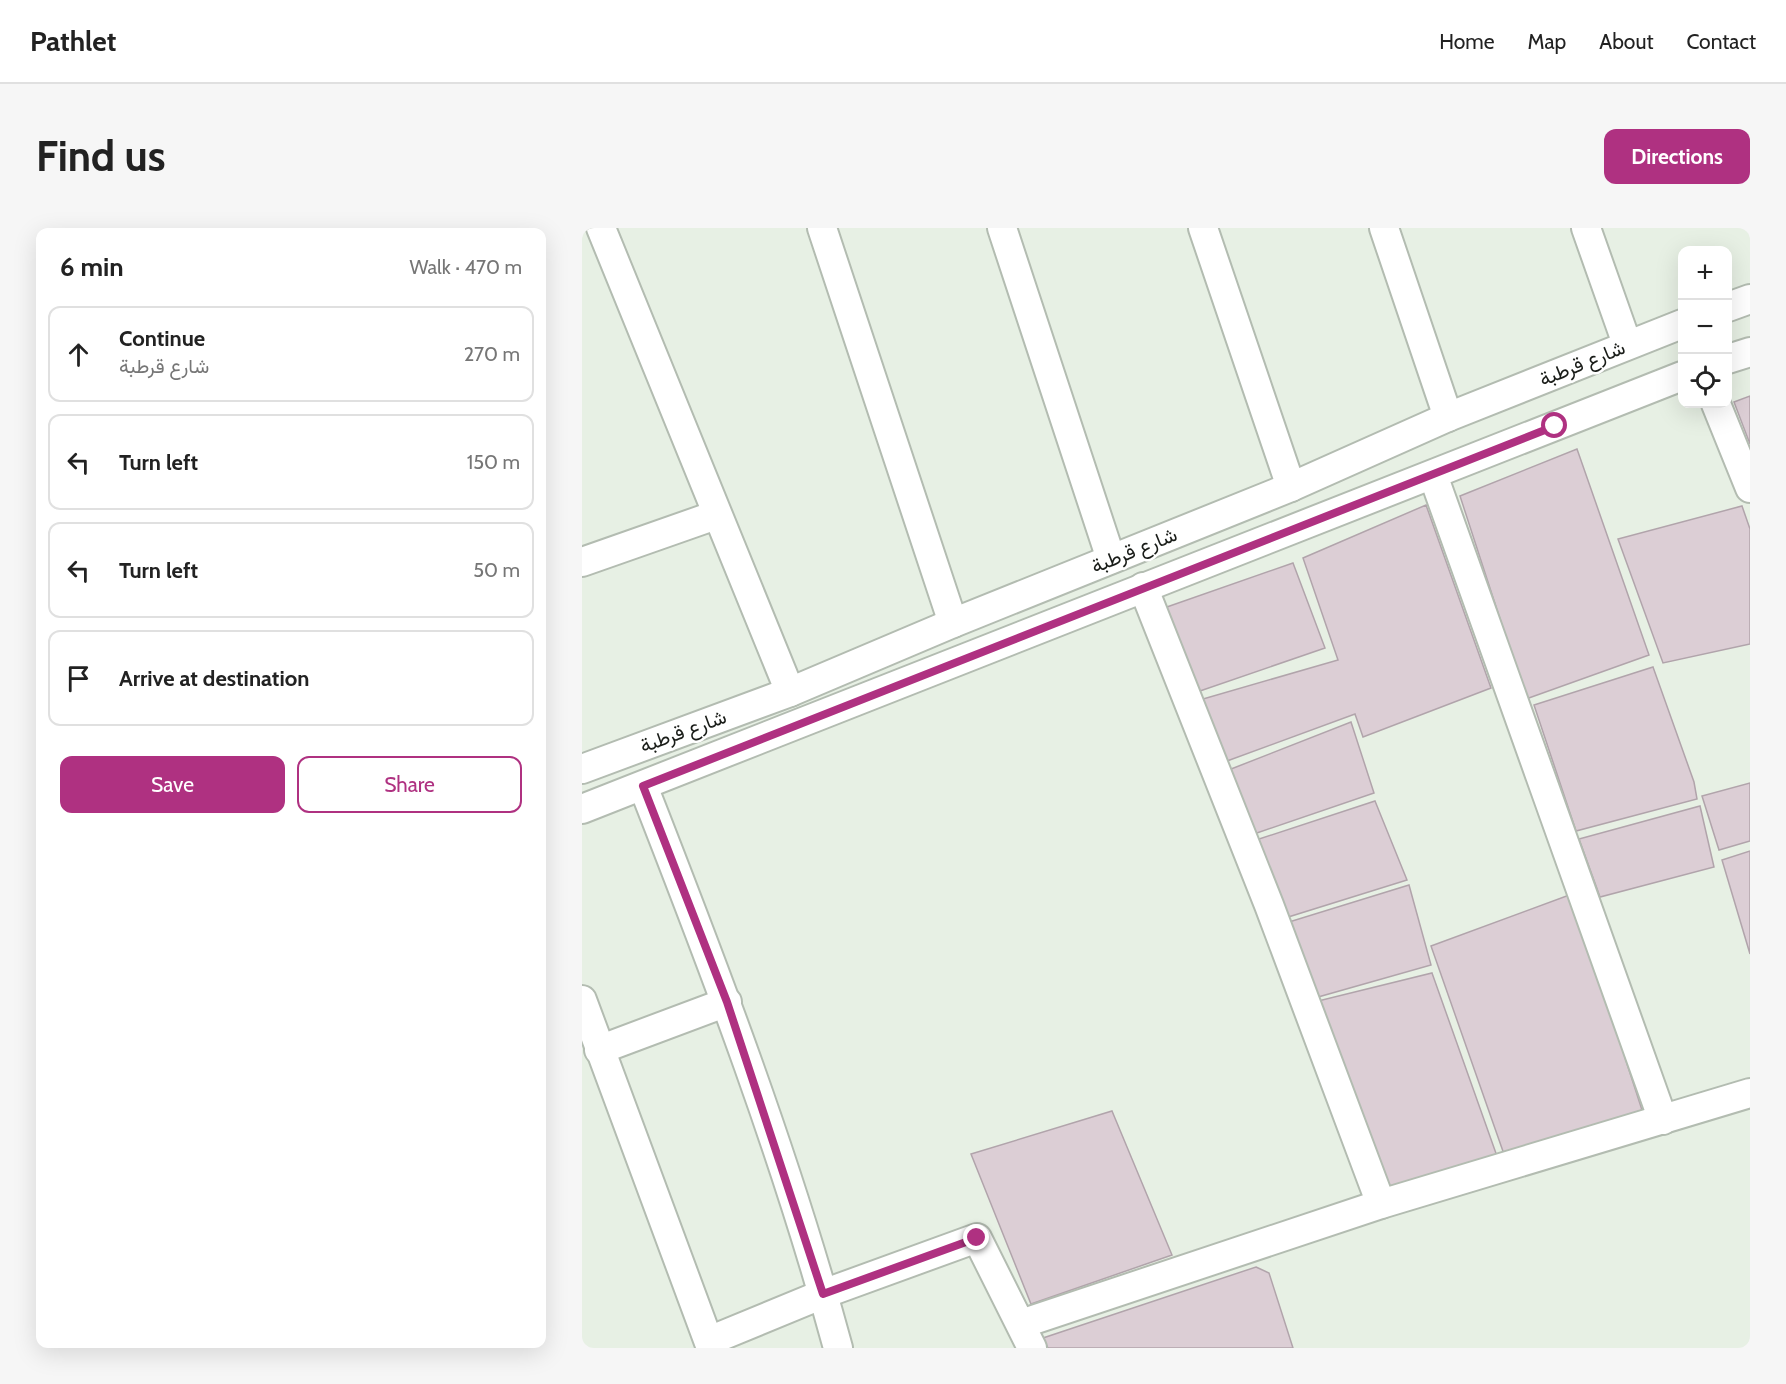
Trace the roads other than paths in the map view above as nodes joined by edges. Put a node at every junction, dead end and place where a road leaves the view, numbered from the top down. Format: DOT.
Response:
graph roads {
  1 [pos="601,228"];
  2 [pos="822,228"];
  3 [pos="1002,228"];
  4 [pos="1203,228"];
  5 [pos="1384,228"];
  6 [pos="1586,228"];
  7 [pos="1750,299"];
  8 [pos="1732,306"];
  9 [pos="1678,326"];
  10 [pos="1627,344"];
  11 [pos="1750,352"];
  12 [pos="1732,358"];
  13 [pos="1678,378"];
  14 [pos="1718,408"];
  15 [pos="1448,417"];
  16 [pos="1433,475"];
  17 [pos="1291,487"];
  18 [pos="1750,488"];
  19 [pos="716,515"];
  20 [pos="1111,559"];
  21 [pos="582,562"];
  22 [pos="1143,587"];
  23 [pos="953,623"];
  24 [pos="790,692"];
  25 [pos="585,758"];
  26 [pos="643,786"];
  27 [pos="582,809"];
  28 [pos="582,1000"];
  29 [pos="727,1002"];
  30 [pos="599,1050"];
  31 [pos="1750,1093"];
  32 [pos="1663,1120"];
  33 [pos="1382,1204"];
  34 [pos="823,1294"];
  35 [pos="1027,1336"];
  36 [pos="710,1344"];
  37 [pos="838,1348"];
  1 -- 19 [label="street"];
  2 -- 23 [label="street"];
  3 -- 20 [label="street"];
  4 -- 17 [label="street"];
  5 -- 15 [label="street"];
  6 -- 10 [label="street"];
  7 -- 8 [label="street"];
  9 -- 10 [label="street, شارع قرطبة"];
  10 -- 15 [label="street, شارع قرطبة"];
  11 -- 12 [label="street"];
  13 -- 16 [label="street, شارع قرطبة"];
  14 -- 18 [label="street"];
  15 -- 17 [label="street, شارع قرطبة"];
  16 -- 22 [label="street, شارع قرطبة"];
  16 -- 32 [label="street"];
  17 -- 20 [label="street, شارع قرطبة"];
  19 -- 21 [label="street"];
  19 -- 24 [label="street"];
  20 -- 23 [label="street, شارع قرطبة"];
  22 -- 26 [label="street, شارع قرطبة"];
  22 -- 33 [label="street"];
  23 -- 24 [label="street, شارع قرطبة"];
  24 -- 25 [label="street, شارع قرطبة"];
  26 -- 27 [label="street, شارع قرطبة"];
  26 -- 29 [label="street"];
  28 -- 30 [label="street"];
  29 -- 30 [label="street"];
  29 -- 34 [label="street"];
  30 -- 36 [label="street"];
  31 -- 32 [label="street"];
  32 -- 33 [label="street"];
  33 -- 35 [label="street"];
  34 -- 35 [label="street"];
  34 -- 36 [label="street"];
  34 -- 37 [label="street"];
}
